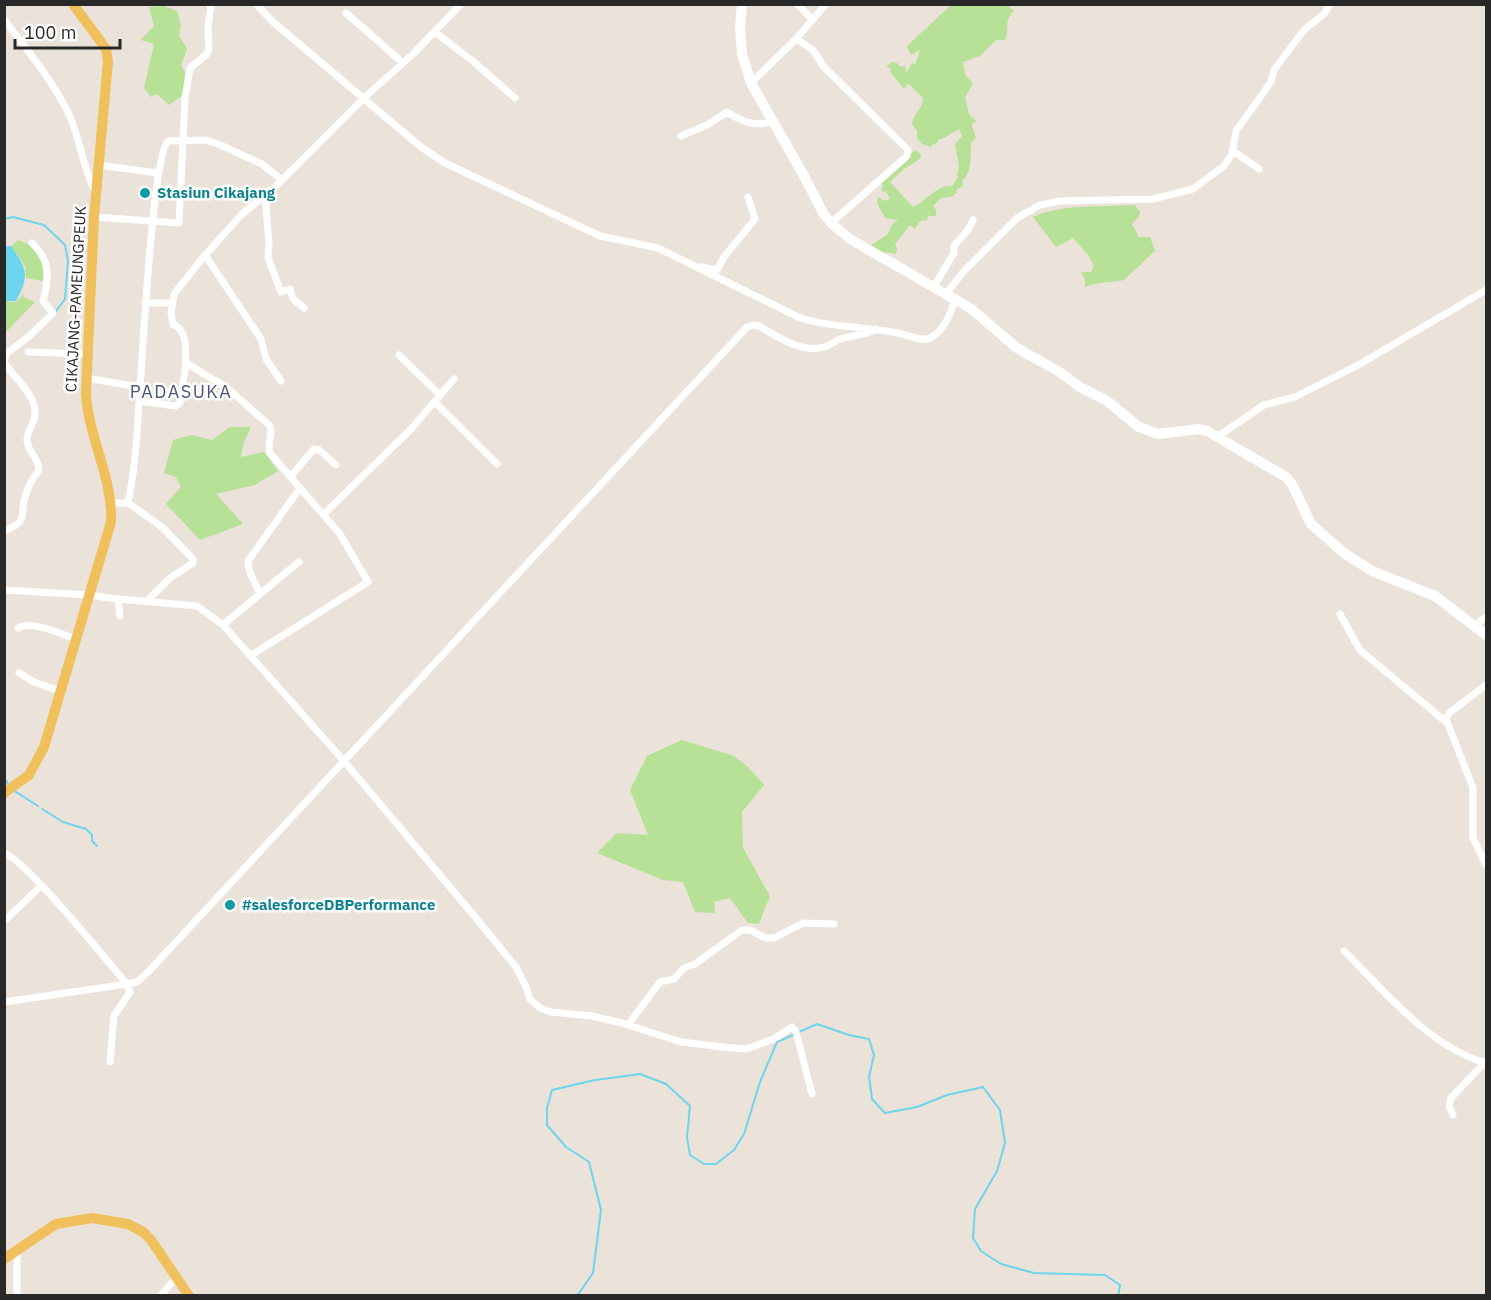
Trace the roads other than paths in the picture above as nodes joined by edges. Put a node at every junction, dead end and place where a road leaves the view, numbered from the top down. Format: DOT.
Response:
graph roads {
  1 [pos="73,4"];
  2 [pos="212,4"];
  3 [pos="256,4"];
  4 [pos="461,4"];
  5 [pos="742,4"];
  6 [pos="797,4"];
  7 [pos="826,4"];
  8 [pos="1330,4"];
  9 [pos="346,13"];
  10 [pos="4,19"];
  11 [pos="813,20"];
  12 [pos="435,32"];
  13 [pos="796,39"];
  14 [pos="403,63"];
  15 [pos="751,83"];
  16 [pos="364,98"];
  17 [pos="515,98"];
  18 [pos="772,121"];
  19 [pos="681,136"];
  20 [pos="184,140"];
  21 [pos="1233,151"];
  22 [pos="98,165"];
  23 [pos="1258,169"];
  24 [pos="158,173"];
  25 [pos="282,180"];
  26 [pos="96,193"];
  27 [pos="265,195"];
  28 [pos="748,197"];
  29 [pos="94,217"];
  30 [pos="973,220"];
  31 [pos="153,222"];
  32 [pos="831,223"];
  33 [pos="32,243"];
  34 [pos="205,255"];
  35 [pos="696,267"];
  36 [pos="933,288"];
  37 [pos="1486,290"];
  38 [pos="950,298"];
  39 [pos="145,303"];
  40 [pos="172,303"];
  41 [pos="304,308"];
  42 [pos="876,329"];
  43 [pos="28,352"];
  44 [pos="87,354"];
  45 [pos="399,355"];
  46 [pos="4,362"];
  47 [pos="186,363"];
  48 [pos="86,378"];
  49 [pos="454,379"];
  50 [pos="281,381"];
  51 [pos="140,387"];
  52 [pos="440,395"];
  53 [pos="140,400"];
  54 [pos="435,402"];
  55 [pos="1217,437"];
  56 [pos="497,464"];
  57 [pos="336,465"];
  58 [pos="291,476"];
  59 [pos="300,488"];
  60 [pos="111,503"];
  61 [pos="128,503"];
  62 [pos="324,514"];
  63 [pos="4,531"];
  64 [pos="299,562"];
  65 [pos="4,590"];
  66 [pos="260,594"];
  67 [pos="90,595"];
  68 [pos="118,599"];
  69 [pos="148,600"];
  70 [pos="1340,614"];
  71 [pos="120,616"];
  72 [pos="1486,617"];
  73 [pos="223,625"];
  74 [pos="1475,625"];
  75 [pos="18,628"];
  76 [pos="1486,635"];
  77 [pos="76,639"];
  78 [pos="250,656"];
  79 [pos="19,673"];
  80 [pos="1486,684"];
  81 [pos="60,691"];
  82 [pos="1446,722"];
  83 [pos="344,761"];
  84 [pos="9,791"];
  85 [pos="4,853"];
  86 [pos="1486,865"];
  87 [pos="41,886"];
  88 [pos="4,921"];
  89 [pos="834,924"];
  90 [pos="1344,951"];
  91 [pos="127,984"];
  92 [pos="4,1002"];
  93 [pos="628,1024"];
  94 [pos="110,1062"];
  95 [pos="1486,1062"];
  96 [pos="812,1094"];
  97 [pos="1453,1115"];
  98 [pos="17,1251"];
  99 [pos="4,1259"];
  100 [pos="177,1277"];
  101 [pos="16,1296"];
  102 [pos="160,1296"];
  103 [pos="189,1296"];
  1 -- 22 [label="main road, CIKAJANG-PAMEUNGPEUK"];
  2 -- 20 [label="street"];
  3 -- 16 [label="street"];
  4 -- 12 [label="street"];
  5 -- 15 [label="street"];
  6 -- 11 [label="street"];
  7 -- 11 [label="street"];
  8 -- 21 [label="street"];
  9 -- 14 [label="street"];
  10 -- 26 [label="street"];
  11 -- 13 [label="street"];
  12 -- 14 [label="street"];
  12 -- 17 [label="street"];
  13 -- 15 [label="street"];
  13 -- 32 [label="street"];
  14 -- 16 [label="street"];
  15 -- 18 [label="street"];
  16 -- 25 [label="street"];
  16 -- 35 [label="street"];
  18 -- 19 [label="street"];
  18 -- 32 [label="street"];
  20 -- 24 [label="street"];
  20 -- 25 [label="street"];
  20 -- 31 [label="street"];
  21 -- 23 [label="street"];
  21 -- 38 [label="street"];
  22 -- 24 [label="street"];
  22 -- 26 [label="main road, CIKAJANG-PAMEUNGPEUK"];
  24 -- 31 [label="street"];
  25 -- 27 [label="street"];
  26 -- 29 [label="main road, CIKAJANG-PAMEUNGPEUK"];
  27 -- 34 [label="street"];
  27 -- 41 [label="street"];
  28 -- 35 [label="street"];
  29 -- 31 [label="street"];
  29 -- 44 [label="main road, CIKAJANG-PAMEUNGPEUK"];
  30 -- 36 [label="street"];
  31 -- 39 [label="street"];
  32 -- 36 [label="street"];
  33 -- 46 [label="street"];
  34 -- 40 [label="street"];
  34 -- 50 [label="street"];
  35 -- 42 [label="street"];
  36 -- 38 [label="street"];
  37 -- 55 [label="street"];
  38 -- 42 [label="street"];
  38 -- 55 [label="street"];
  39 -- 40 [label="street"];
  39 -- 51 [label="street"];
  40 -- 47 [label="street"];
  42 -- 83 [label="street"];
  43 -- 44 [label="street"];
  44 -- 48 [label="main road, CIKAJANG-PAMEUNGPEUK"];
  45 -- 52 [label="street"];
  46 -- 63 [label="street"];
  47 -- 53 [label="street"];
  47 -- 58 [label="street"];
  48 -- 51 [label="street"];
  48 -- 60 [label="main road, CIKAJANG-PAMEUNGPEUK"];
  49 -- 52 [label="street"];
  51 -- 53 [label="street"];
  52 -- 54 [label="street"];
  53 -- 61 [label="street"];
  54 -- 56 [label="street"];
  54 -- 62 [label="street"];
  55 -- 74 [label="street"];
  57 -- 58 [label="street"];
  58 -- 59 [label="street"];
  59 -- 62 [label="street"];
  59 -- 66 [label="street"];
  60 -- 61 [label="street"];
  60 -- 67 [label="main road, CIKAJANG-PAMEUNGPEUK"];
  61 -- 69 [label="street"];
  62 -- 78 [label="street"];
  64 -- 66 [label="street"];
  65 -- 67 [label="street"];
  66 -- 73 [label="street"];
  67 -- 68 [label="street"];
  67 -- 77 [label="main road, CIKAJANG-PAMEUNGPEUK"];
  68 -- 69 [label="street"];
  68 -- 71 [label="street"];
  69 -- 73 [label="street"];
  70 -- 82 [label="street"];
  72 -- 74 [label="street"];
  73 -- 78 [label="street"];
  74 -- 76 [label="street"];
  75 -- 77 [label="street"];
  77 -- 81 [label="main road, CIKAJANG-PAMEUNGPEUK"];
  78 -- 83 [label="street"];
  79 -- 81 [label="street"];
  80 -- 82 [label="street"];
  81 -- 84 [label="main road, CIKAJANG-PAMEUNGPEUK"];
  82 -- 86 [label="street"];
  83 -- 91 [label="street"];
  83 -- 93 [label="street"];
  85 -- 87 [label="street"];
  87 -- 88 [label="street"];
  87 -- 91 [label="street"];
  89 -- 93 [label="street"];
  90 -- 95 [label="street"];
  91 -- 92 [label="street"];
  91 -- 94 [label="street"];
  93 -- 96 [label="street"];
  95 -- 97 [label="street"];
  98 -- 99 [label="main road"];
  98 -- 100 [label="main road"];
  98 -- 101 [label="street"];
  100 -- 102 [label="street"];
  100 -- 103 [label="main road"];
}
